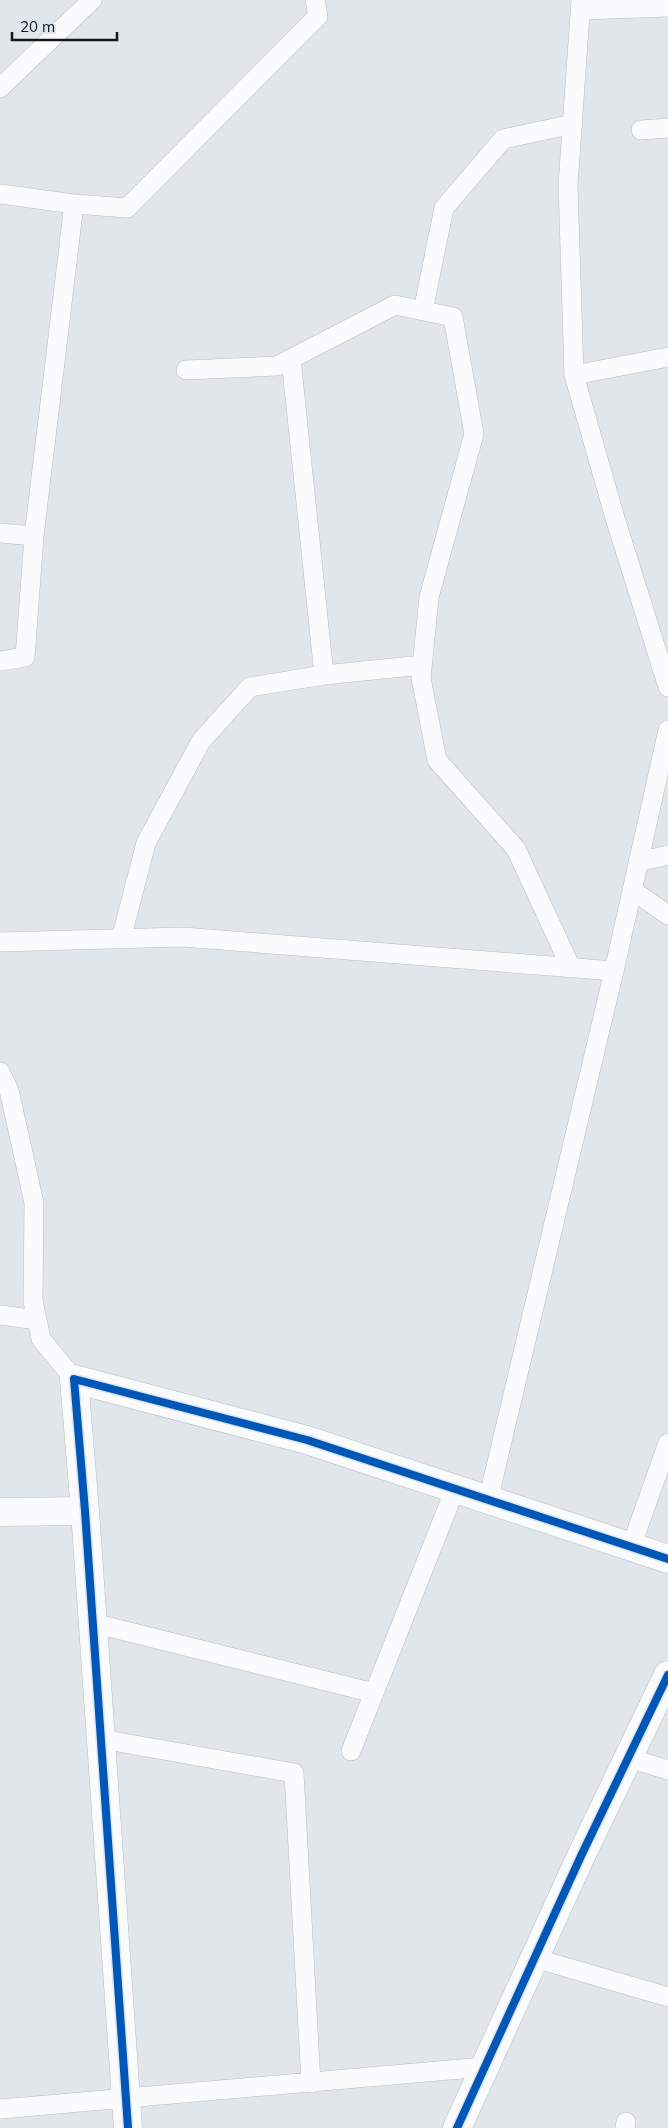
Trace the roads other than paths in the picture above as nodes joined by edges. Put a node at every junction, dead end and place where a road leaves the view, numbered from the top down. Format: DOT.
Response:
graph roads {
  1 [pos="92,0"];
  2 [pos="315,0"];
  3 [pos="581,5"];
  4 [pos="668,7"];
  5 [pos="0,88"];
  6 [pos="572,124"];
  7 [pos="668,128"];
  8 [pos="641,130"];
  9 [pos="0,194"];
  10 [pos="74,204"];
  11 [pos="423,311"];
  12 [pos="668,357"];
  13 [pos="291,359"];
  14 [pos="186,370"];
  15 [pos="574,375"];
  16 [pos="0,533"];
  17 [pos="34,536"];
  18 [pos="0,661"];
  19 [pos="422,666"];
  20 [pos="324,675"];
  21 [pos="668,687"];
  22 [pos="668,730"];
  23 [pos="668,855"];
  24 [pos="638,862"];
  25 [pos="632,890"];
  26 [pos="668,915"];
  27 [pos="121,939"];
  28 [pos="0,942"];
  29 [pos="571,968"];
  30 [pos="614,971"];
  31 [pos="0,1072"];
  32 [pos="4,1090"];
  33 [pos="0,1315"];
  34 [pos="37,1320"];
  35 [pos="74,1379"];
  36 [pos="668,1443"];
  37 [pos="454,1489"];
  38 [pos="488,1500"];
  39 [pos="85,1511"];
  40 [pos="0,1512"];
  41 [pos="631,1547"];
  42 [pos="668,1559"];
  43 [pos="93,1623"];
  44 [pos="668,1675"];
  45 [pos="374,1693"];
  46 [pos="101,1739"];
  47 [pos="351,1751"];
  48 [pos="628,1758"];
  49 [pos="668,1770"];
  50 [pos="534,1958"];
  51 [pos="668,1997"];
  52 [pos="484,2067"];
  53 [pos="311,2082"];
  54 [pos="126,2098"];
  55 [pos="0,2109"];
  56 [pos="128,2128"];
  57 [pos="457,2128"];
  1 -- 5 [label="lane"];
  2 -- 10 [label="lane"];
  3 -- 4 [label="lane"];
  3 -- 6 [label="lane"];
  6 -- 11 [label="lane"];
  6 -- 15 [label="lane"];
  7 -- 8 [label="lane"];
  9 -- 10 [label="lane"];
  10 -- 17 [label="lane"];
  11 -- 13 [label="lane"];
  11 -- 19 [label="lane"];
  12 -- 15 [label="lane"];
  13 -- 14 [label="lane"];
  13 -- 20 [label="lane"];
  15 -- 21 [label="lane"];
  16 -- 17 [label="lane"];
  17 -- 18 [label="lane"];
  19 -- 20 [label="lane"];
  19 -- 29 [label="lane"];
  20 -- 27 [label="lane"];
  22 -- 24 [label="lane"];
  23 -- 24 [label="lane"];
  24 -- 25 [label="lane"];
  25 -- 26 [label="lane"];
  25 -- 30 [label="lane"];
  27 -- 28 [label="lane"];
  27 -- 29 [label="lane"];
  29 -- 30 [label="lane"];
  30 -- 38 [label="lane"];
  31 -- 32 [label="lane"];
  32 -- 34 [label="lane"];
  33 -- 34 [label="lane"];
  34 -- 35 [label="lane"];
  35 -- 37 [label="street"];
  35 -- 39 [label="street"];
  36 -- 41 [label="lane"];
  37 -- 38 [label="street"];
  37 -- 45 [label="lane"];
  38 -- 41 [label="street"];
  39 -- 40 [label="street"];
  39 -- 43 [label="street"];
  41 -- 42 [label="street"];
  43 -- 45 [label="lane"];
  43 -- 46 [label="street"];
  44 -- 48 [label="street"];
  45 -- 47 [label="lane"];
  46 -- 53 [label="lane"];
  46 -- 54 [label="street"];
  48 -- 49 [label="lane"];
  48 -- 50 [label="street"];
  50 -- 51 [label="lane"];
  50 -- 52 [label="street"];
  52 -- 53 [label="lane"];
  52 -- 57 [label="street"];
  53 -- 54 [label="lane"];
  54 -- 55 [label="lane"];
  54 -- 56 [label="street"];
}
